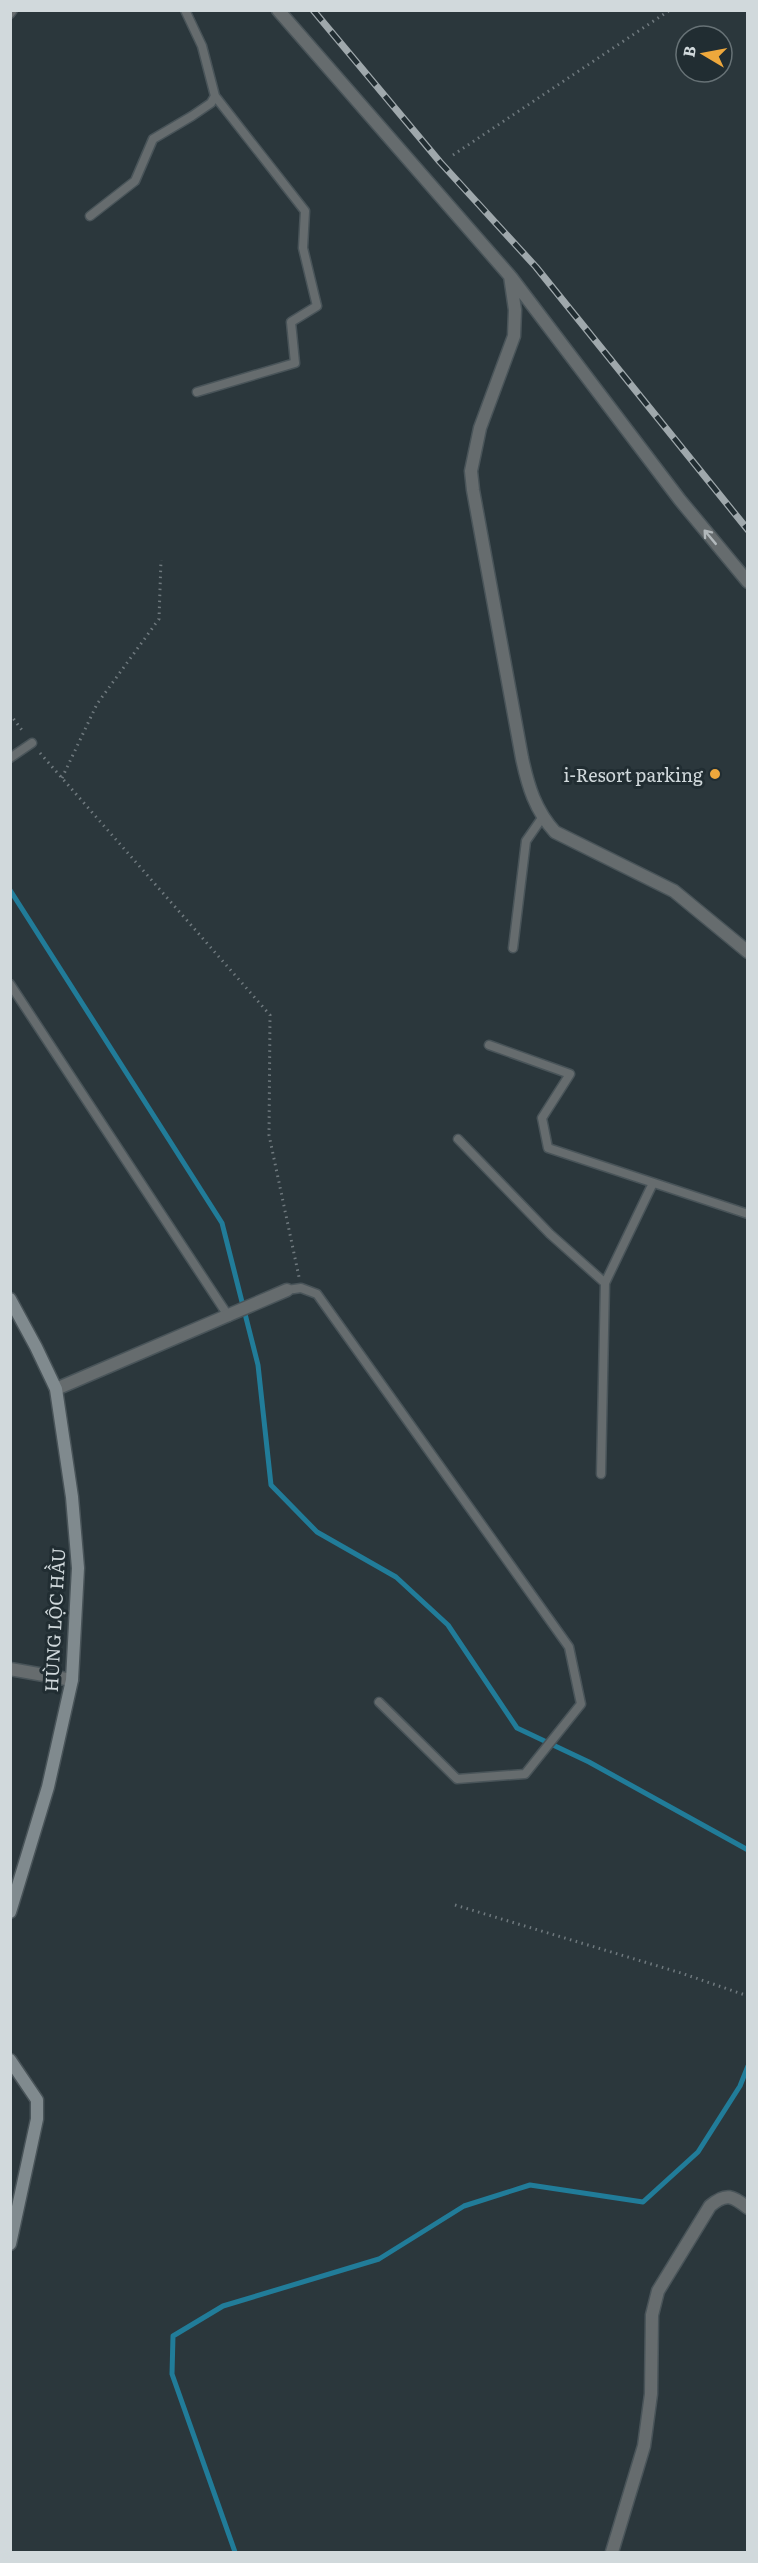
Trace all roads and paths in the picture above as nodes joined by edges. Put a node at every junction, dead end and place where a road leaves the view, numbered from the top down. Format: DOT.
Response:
graph roads {
  1 [pos="185,10"];
  2 [pos="278,10"];
  3 [pos="670,10"];
  4 [pos="215,96"];
  5 [pos="453,155"];
  6 [pos="90,216"];
  7 [pos="510,276"];
  8 [pos="197,392"];
  9 [pos="161,560"];
  10 [pos="747,582"];
  11 [pos="10,714"];
  12 [pos="32,743"];
  13 [pos="10,758"];
  14 [pos="62,778"];
  15 [pos="542,818"];
  16 [pos="513,948"];
  17 [pos="747,952"];
  18 [pos="10,984"];
  19 [pos="489,1045"];
  20 [pos="458,1139"];
  21 [pos="653,1183"];
  22 [pos="747,1214"];
  23 [pos="605,1283"];
  24 [pos="301,1288"];
  25 [pos="286,1290"];
  26 [pos="10,1299"];
  27 [pos="229,1317"];
  28 [pos="56,1389"];
  29 [pos="601,1474"];
  30 [pos="10,1670"];
  31 [pos="72,1680"];
  32 [pos="379,1702"];
  33 [pos="455,1905"];
  34 [pos="10,1912"];
  35 [pos="747,1996"];
  36 [pos="10,2060"];
  37 [pos="747,2208"];
  38 [pos="10,2244"];
  39 [pos="612,2553"];
  1 -- 4 [label="lane"];
  2 -- 7 [label="street"];
  3 -- 5 [label="path"];
  4 -- 6 [label="lane"];
  4 -- 8 [label="lane"];
  10 -- 7 [label="street, one-way"];
  7 -- 15 [label="street"];
  9 -- 14 [label="path"];
  11 -- 12 [label="path"];
  12 -- 13 [label="lane"];
  12 -- 14 [label="path"];
  14 -- 24 [label="path"];
  15 -- 16 [label="lane"];
  15 -- 17 [label="street"];
  18 -- 27 [label="lane"];
  19 -- 21 [label="lane"];
  20 -- 23 [label="lane"];
  21 -- 22 [label="lane"];
  21 -- 23 [label="lane"];
  23 -- 29 [label="lane"];
  24 -- 25 [label="lane"];
  24 -- 32 [label="lane"];
  25 -- 27 [label="street"];
  26 -- 28 [label="street, HÙNG LỘC HẦU"];
  27 -- 28 [label="street"];
  28 -- 31 [label="street, HÙNG LỘC HẦU"];
  30 -- 31 [label="street"];
  31 -- 34 [label="street, HÙNG LỘC HẦU"];
  33 -- 35 [label="path"];
  36 -- 38 [label="street"];
  37 -- 39 [label="street"];
}
